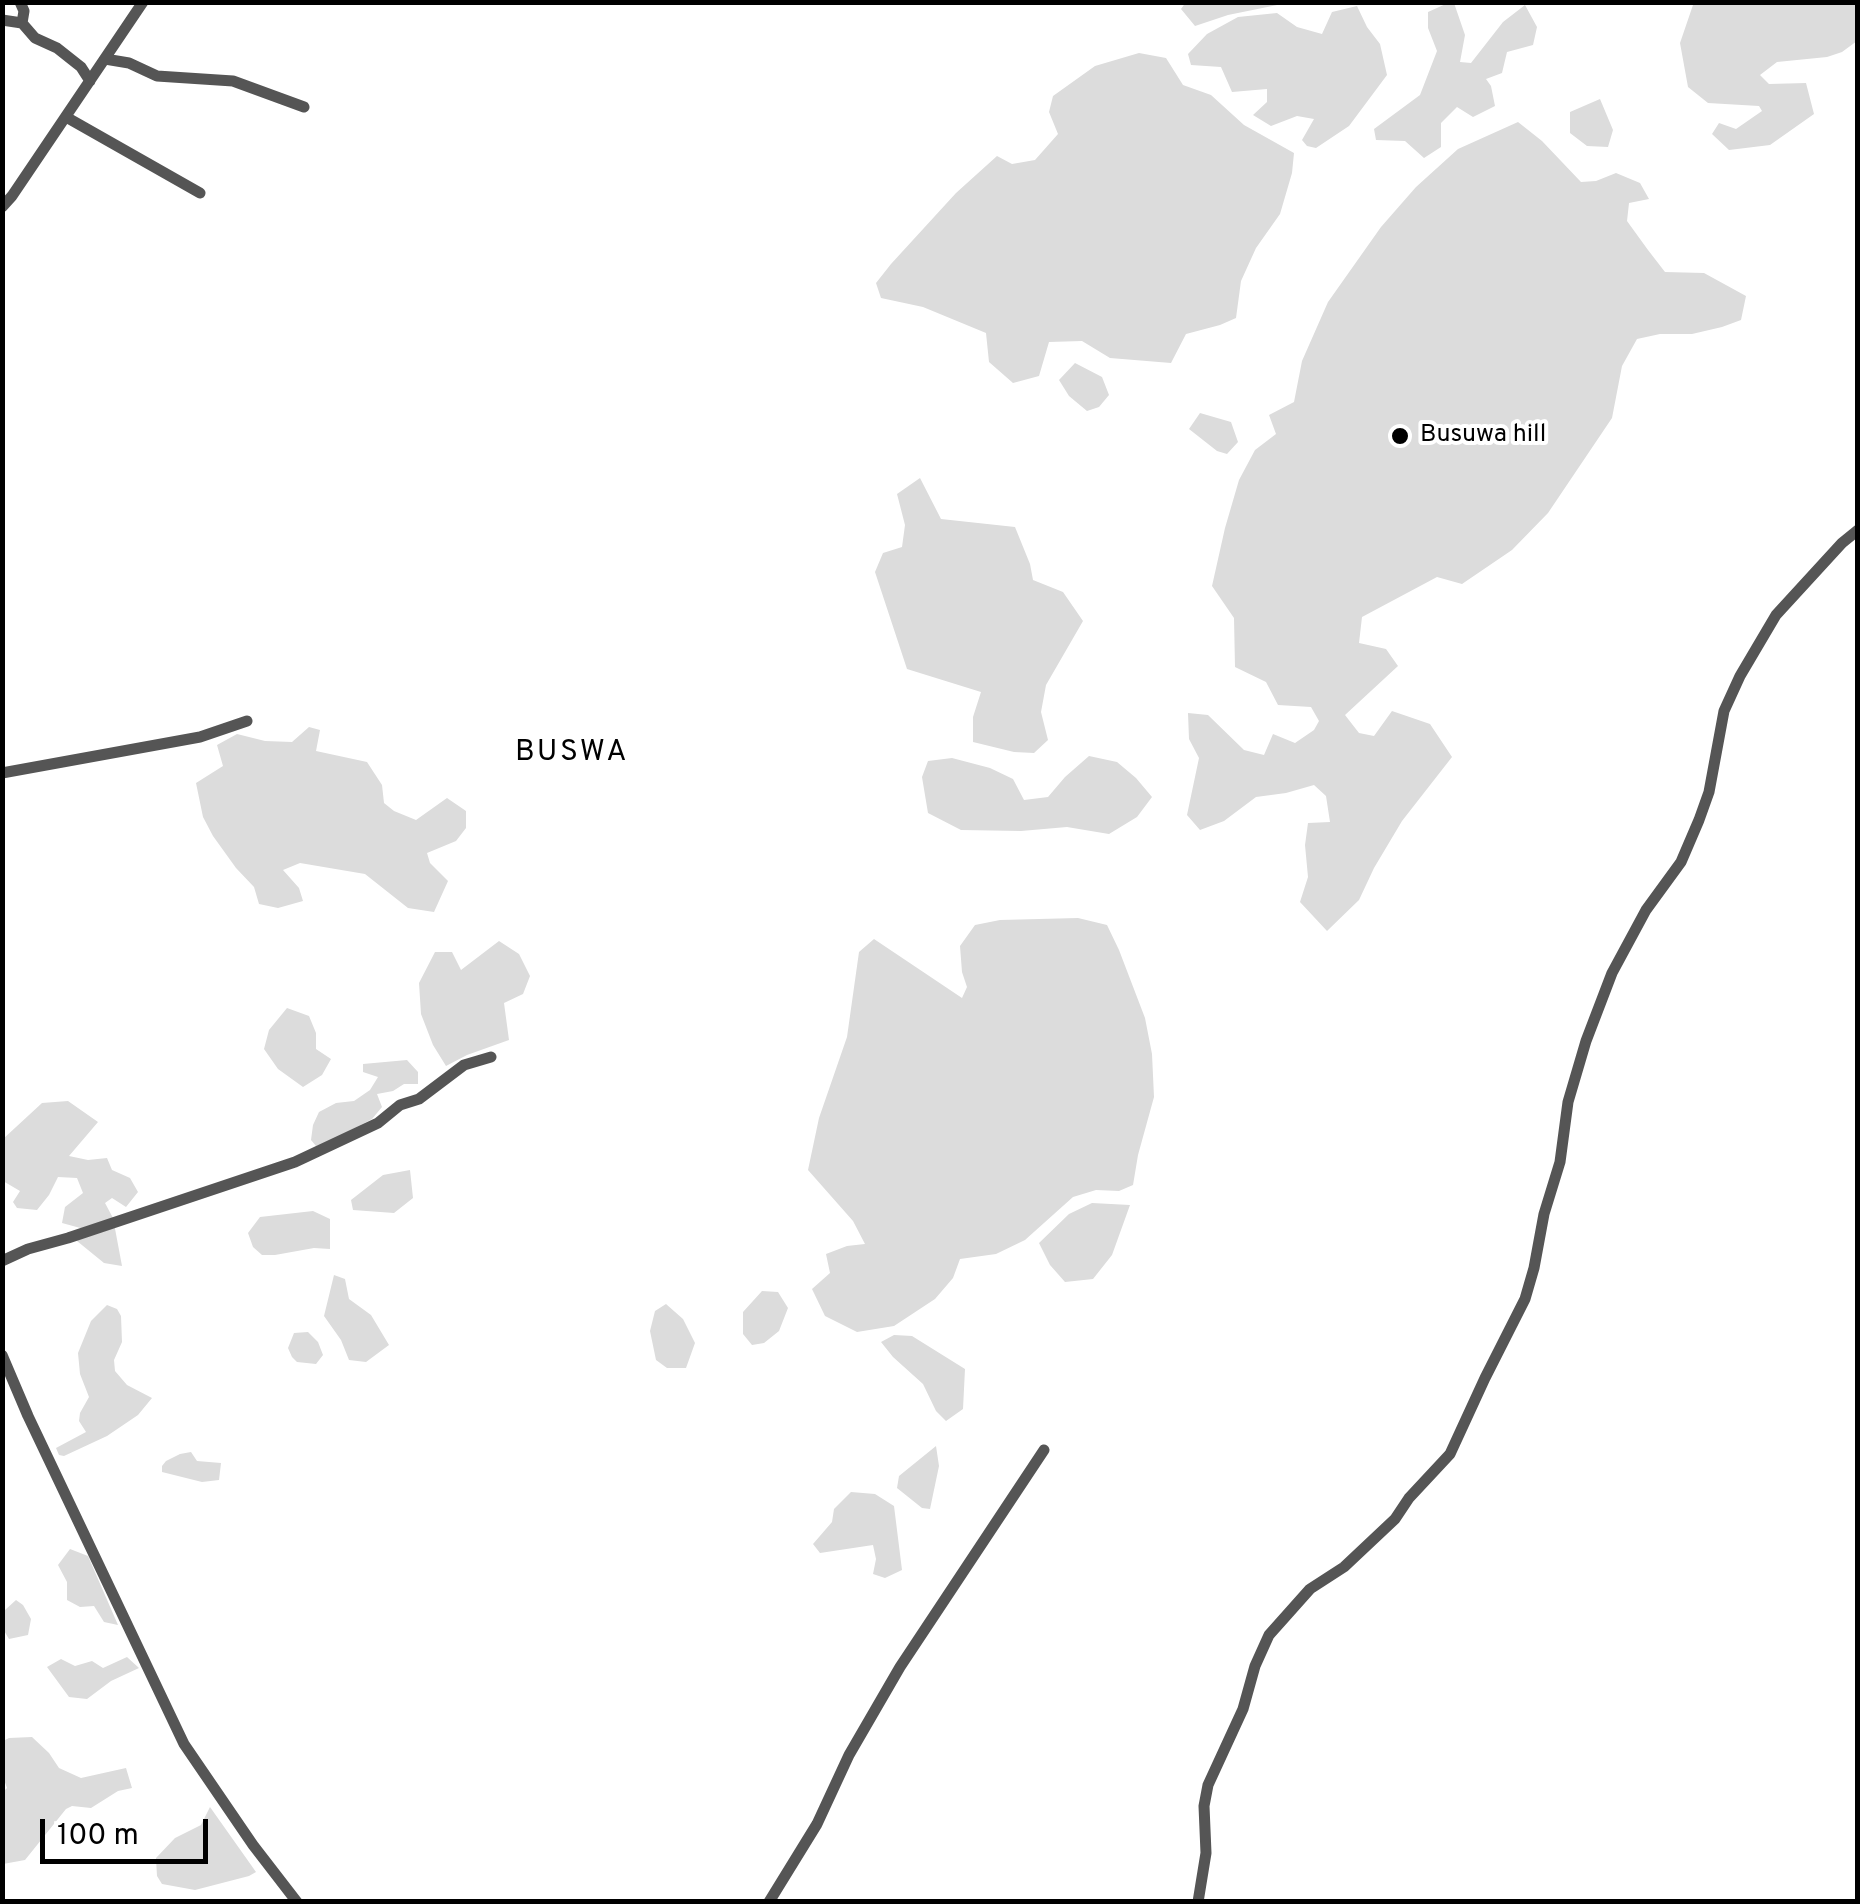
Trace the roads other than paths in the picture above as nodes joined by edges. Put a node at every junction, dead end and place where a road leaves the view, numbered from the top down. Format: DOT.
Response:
graph roads {
  1 [pos="20,2"];
  2 [pos="144,2"];
  3 [pos="2,20"];
  4 [pos="22,24"];
  5 [pos="105,59"];
  6 [pos="90,82"];
  7 [pos="304,107"];
  8 [pos="66,117"];
  9 [pos="200,193"];
  10 [pos="2,207"];
  11 [pos="1858,530"];
  12 [pos="247,721"];
  13 [pos="2,772"];
  14 [pos="491,1057"];
  15 [pos="2,1261"];
  16 [pos="2,1355"];
  17 [pos="1044,1450"];
  18 [pos="297,1902"];
  19 [pos="769,1902"];
  20 [pos="1198,1902"];
  1 -- 4 [label="street"];
  2 -- 5 [label="street"];
  3 -- 4 [label="street"];
  4 -- 6 [label="street"];
  5 -- 6 [label="street"];
  5 -- 7 [label="street"];
  6 -- 8 [label="street"];
  8 -- 9 [label="street"];
  8 -- 10 [label="street"];
  11 -- 20 [label="street"];
  12 -- 13 [label="street"];
  14 -- 15 [label="street"];
  16 -- 18 [label="street"];
  17 -- 19 [label="street"];
}
